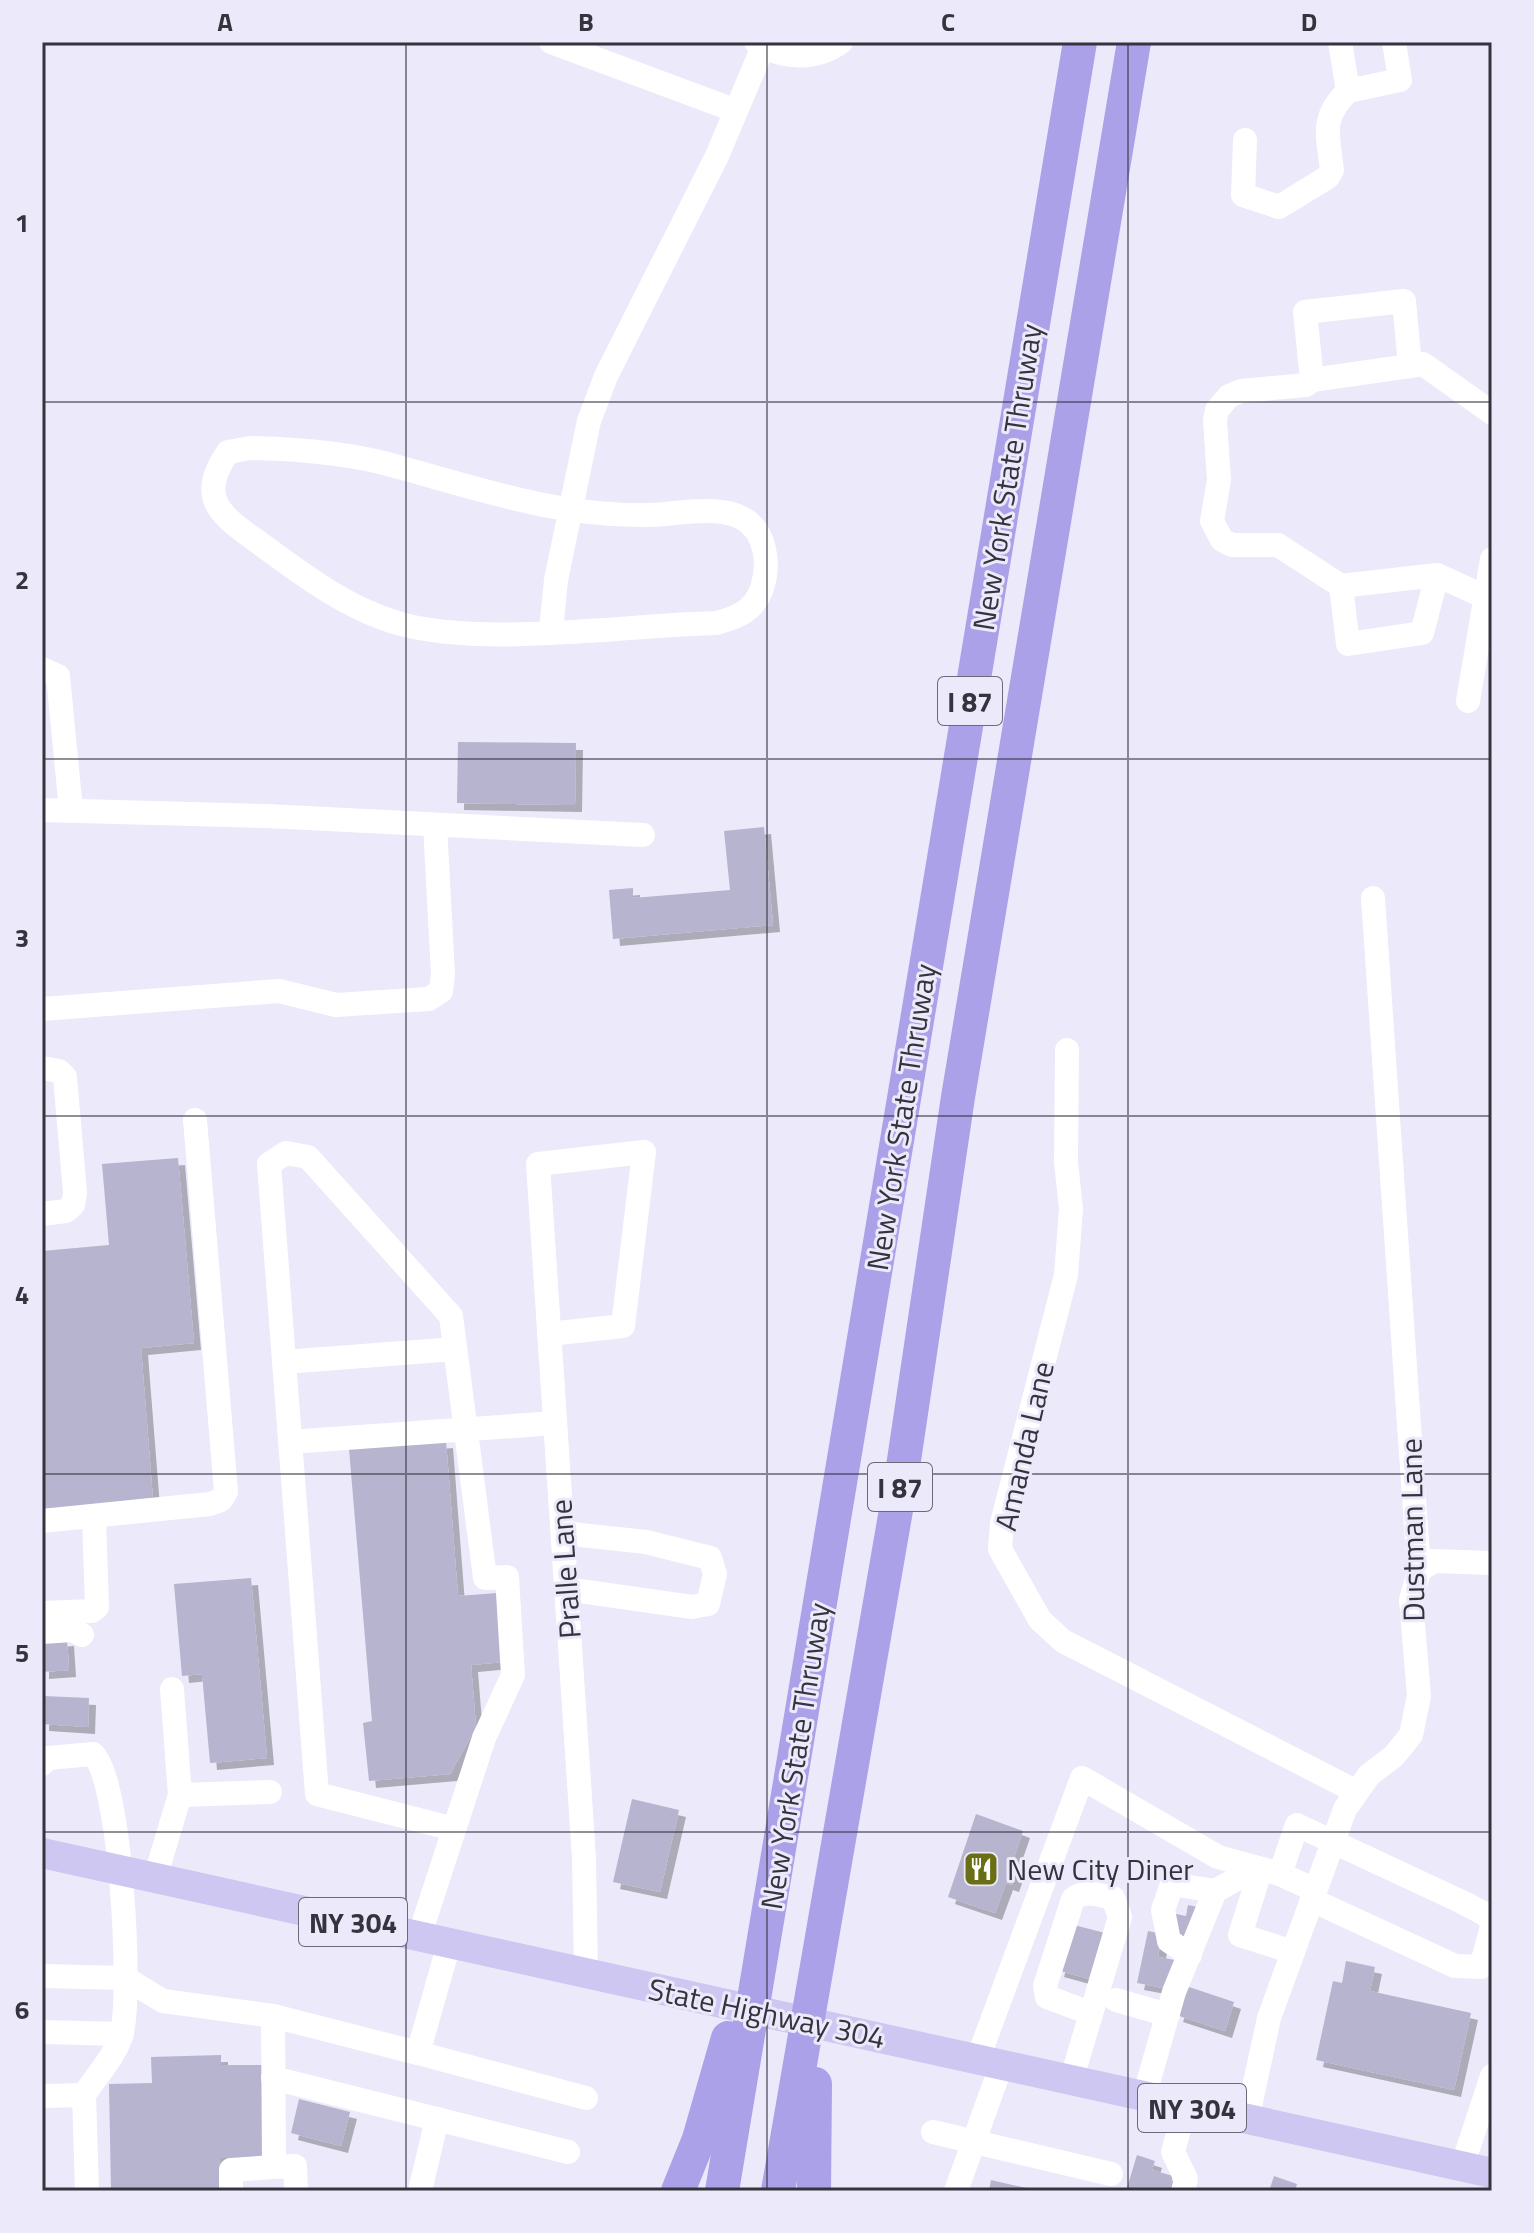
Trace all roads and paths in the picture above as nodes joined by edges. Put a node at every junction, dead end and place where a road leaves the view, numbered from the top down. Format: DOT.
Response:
graph roads {
  1 [pos="551,42"];
  2 [pos="841,42"];
  3 [pos="1080,42"];
  4 [pos="1134,42"];
  5 [pos="1340,42"];
  6 [pos="1394,42"];
  7 [pos="759,44"];
  8 [pos="1348,91"];
  9 [pos="734,110"];
  10 [pos="1245,140"];
  11 [pos="1410,366"];
  12 [pos="1312,380"];
  13 [pos="1492,413"];
  14 [pos="570,510"];
  15 [pos="1492,559"];
  16 [pos="1437,575"];
  17 [pos="1341,586"];
  18 [pos="1489,598"];
  19 [pos="551,631"];
  20 [pos="42,669"];
  21 [pos="1468,701"];
  22 [pos="42,810"];
  23 [pos="71,810"];
  24 [pos="435,825"];
  25 [pos="643,835"];
  26 [pos="1373,898"];
  27 [pos="42,1009"];
  28 [pos="1067,1050"];
  29 [pos="42,1068"];
  30 [pos="195,1120"];
  31 [pos="42,1214"];
  32 [pos="549,1334"];
  33 [pos="455,1349"];
  34 [pos="284,1362"];
  35 [pos="555,1423"];
  36 [pos="465,1428"];
  37 [pos="290,1442"];
  38 [pos="94,1517"];
  39 [pos="42,1521"];
  40 [pos="563,1533"];
  41 [pos="1492,1563"];
  42 [pos="1419,1571"];
  43 [pos="566,1589"];
  44 [pos="42,1613"];
  45 [pos="42,1632"];
  46 [pos="82,1635"];
  47 [pos="172,1689"];
  48 [pos="42,1764"];
  49 [pos="1355,1791"];
  50 [pos="270,1792"];
  51 [pos="180,1795"];
  52 [pos="454,1829"];
  53 [pos="1334,1840"];
  54 [pos="781,1841"];
  55 [pos="42,1853"];
  56 [pos="1262,1869"];
  57 [pos="119,1870"];
  58 [pos="835,1875"];
  59 [pos="155,1878"];
  60 [pos="1215,1891"];
  61 [pos="1313,1895"];
  62 [pos="1492,1926"];
  63 [pos="419,1937"];
  64 [pos="449,1944"];
  65 [pos="1293,1952"];
  66 [pos="1190,1955"];
  67 [pos="586,1974"];
  68 [pos="42,1976"];
  69 [pos="125,1978"];
  70 [pos="1116,2000"];
  71 [pos="1090,2013"];
  72 [pos="1168,2015"];
  73 [pos="273,2016"];
  74 [pos="42,2032"];
  75 [pos="122,2034"];
  76 [pos="418,2053"];
  77 [pos="989,2063"];
  78 [pos="1492,2076"];
  79 [pos="273,2078"];
  80 [pos="1071,2081"];
  81 [pos="84,2095"];
  82 [pos="42,2096"];
  83 [pos="1144,2097"];
  84 [pos="586,2098"];
  85 [pos="1185,2107"];
  86 [pos="437,2119"];
  87 [pos="1247,2120"];
  88 [pos="933,2132"];
  89 [pos="976,2140"];
  90 [pos="568,2152"];
  91 [pos="274,2167"];
  92 [pos="1462,2167"];
  93 [pos="1492,2173"];
  94 [pos="1111,2174"];
  95 [pos="87,2191"];
  96 [pos="231,2191"];
  97 [pos="296,2191"];
  98 [pos="420,2191"];
  99 [pos="678,2191"];
  100 [pos="722,2191"];
  101 [pos="778,2191"];
  102 [pos="814,2191"];
  103 [pos="956,2191"];
  104 [pos="1183,2191"];
  1 -- 9 [label="street"];
  2 -- 7 [label="street"];
  3 -- 54 [label="highway, New York State Thruway / I 87"];
  4 -- 58 [label="highway, New York State Thruway / I 87"];
  5 -- 8 [label="street"];
  6 -- 8 [label="street"];
  7 -- 9 [label="street"];
  8 -- 10 [label="street"];
  9 -- 14 [label="street"];
  11 -- 12 [label="street"];
  11 -- 12 [label="street"];
  11 -- 13 [label="street"];
  12 -- 17 [label="street"];
  14 -- 19 [label="street"];
  14 -- 19 [label="street"];
  14 -- 19 [label="street"];
  15 -- 18 [label="street"];
  16 -- 17 [label="street"];
  16 -- 17 [label="street"];
  16 -- 18 [label="street"];
  18 -- 21 [label="street"];
  20 -- 23 [label="street"];
  22 -- 23 [label="street"];
  23 -- 24 [label="street"];
  24 -- 25 [label="street"];
  24 -- 27 [label="street"];
  26 -- 42 [label="street, Dustman Lane"];
  28 -- 49 [label="street, Amanda Lane"];
  29 -- 31 [label="street"];
  30 -- 38 [label="street"];
  32 -- 32 [label="street, Pralle Lane"];
  32 -- 35 [label="street, Pralle Lane"];
  33 -- 34 [label="street"];
  33 -- 34 [label="street"];
  33 -- 36 [label="street"];
  34 -- 37 [label="street"];
  35 -- 36 [label="street"];
  35 -- 40 [label="street, Pralle Lane"];
  36 -- 37 [label="street"];
  36 -- 52 [label="street"];
  37 -- 52 [label="street"];
  38 -- 39 [label="street"];
  38 -- 44 [label="street"];
  40 -- 43 [label="street, Pralle Lane"];
  40 -- 43 [label="street"];
  41 -- 42 [label="street"];
  42 -- 49 [label="street, Dustman Lane"];
  43 -- 67 [label="street, Pralle Lane"];
  45 -- 46 [label="street"];
  47 -- 51 [label="street"];
  48 -- 57 [label="street"];
  49 -- 53 [label="street, Dustman Lane"];
  50 -- 51 [label="street"];
  51 -- 59 [label="street"];
  52 -- 63 [label="street"];
  53 -- 56 [label="street"];
  53 -- 61 [label="street, Dustman Lane"];
  53 -- 62 [label="street"];
  54 -- 99 [label="highway"];
  54 -- 100 [label="highway, New York State Thruway / I 87"];
  55 -- 57 [label="main road, State Highway 304 / NY 304"];
  56 -- 60 [label="street"];
  56 -- 61 [label="street"];
  56 -- 65 [label="street"];
  56 -- 77 [label="street"];
  57 -- 59 [label="main road, State Highway 304 / NY 304"];
  57 -- 69 [label="street"];
  58 -- 101 [label="highway, New York State Thruway / I 87"];
  58 -- 102 [label="highway"];
  59 -- 63 [label="main road, State Highway 304 / NY 304"];
  60 -- 66 [label="street"];
  60 -- 66 [label="street"];
  61 -- 62 [label="street"];
  61 -- 65 [label="street, Dustman Lane"];
  63 -- 64 [label="main road, State Highway 304 / NY 304"];
  64 -- 67 [label="main road, State Highway 304 / NY 304"];
  64 -- 76 [label="street"];
  65 -- 87 [label="street, Dustman Lane"];
  66 -- 72 [label="street"];
  67 -- 77 [label="main road, State Highway 304 / NY 304"];
  68 -- 69 [label="street"];
  69 -- 73 [label="street"];
  69 -- 75 [label="street"];
  70 -- 72 [label="street"];
  71 -- 71 [label="street"];
  71 -- 80 [label="street"];
  72 -- 83 [label="street"];
  73 -- 76 [label="street"];
  73 -- 79 [label="street"];
  74 -- 75 [label="street"];
  75 -- 81 [label="street"];
  76 -- 84 [label="street"];
  77 -- 80 [label="main road, State Highway 304 / NY 304"];
  77 -- 89 [label="street"];
  78 -- 92 [label="street"];
  79 -- 86 [label="street"];
  79 -- 91 [label="street"];
  80 -- 83 [label="main road, State Highway 304 / NY 304"];
  81 -- 82 [label="street"];
  81 -- 95 [label="street"];
  83 -- 85 [label="main road, State Highway 304 / NY 304"];
  85 -- 87 [label="main road, State Highway 304 / NY 304"];
  85 -- 104 [label="street"];
  86 -- 90 [label="street"];
  86 -- 98 [label="street"];
  87 -- 92 [label="main road, State Highway 304 / NY 304"];
  88 -- 89 [label="street"];
  89 -- 94 [label="street"];
  89 -- 103 [label="street"];
  91 -- 96 [label="street"];
  91 -- 97 [label="street"];
  92 -- 93 [label="main road, State Highway 304 / NY 304"];
}
